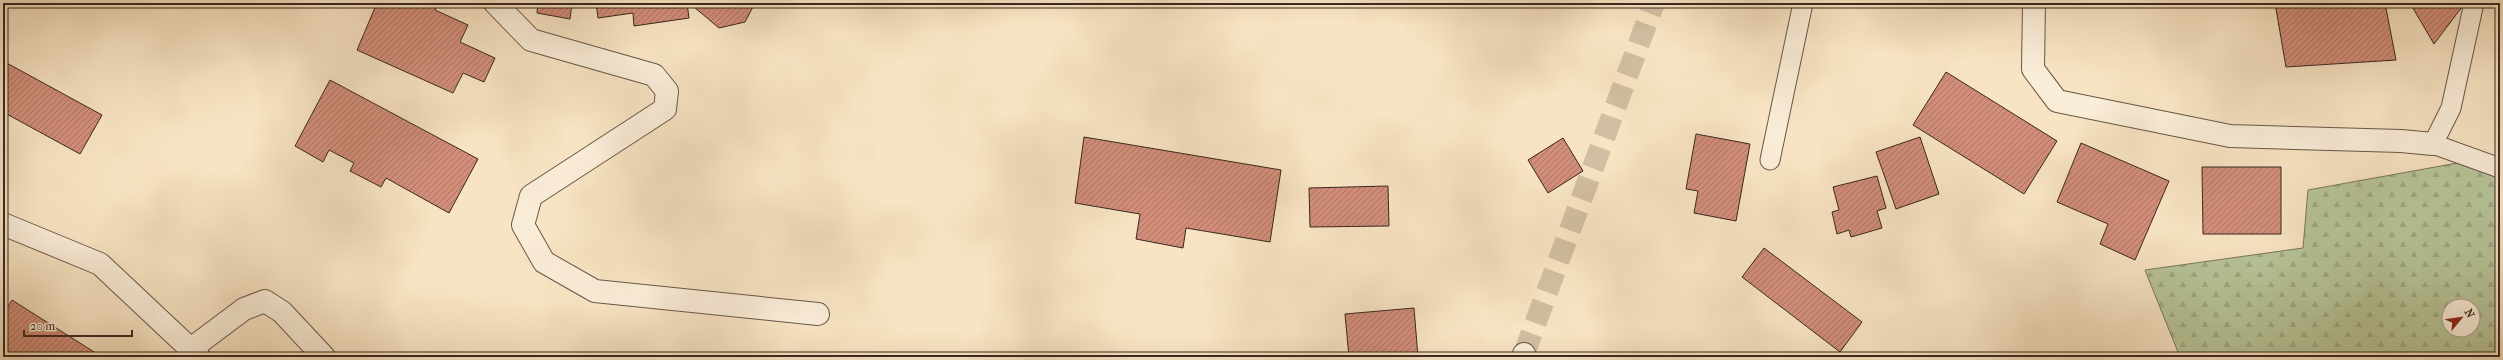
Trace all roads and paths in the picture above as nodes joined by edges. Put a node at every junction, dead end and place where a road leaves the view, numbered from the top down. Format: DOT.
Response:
graph roads {
  1 [pos="495,3"];
  2 [pos="1803,3"];
  3 [pos="2034,3"];
  4 [pos="2474,3"];
  5 [pos="2433,144"];
  6 [pos="1770,160"];
  7 [pos="2500,168"];
  8 [pos="3,224"];
  9 [pos="818,314"];
  10 [pos="196,353"];
  11 [pos="324,357"];
  1 -- 9 [label="street"];
  2 -- 6 [label="lane"];
  3 -- 5 [label="street"];
  4 -- 5 [label="lane"];
  5 -- 7 [label="lane"];
  8 -- 10 [label="street"];
  10 -- 11 [label="street"];
}
